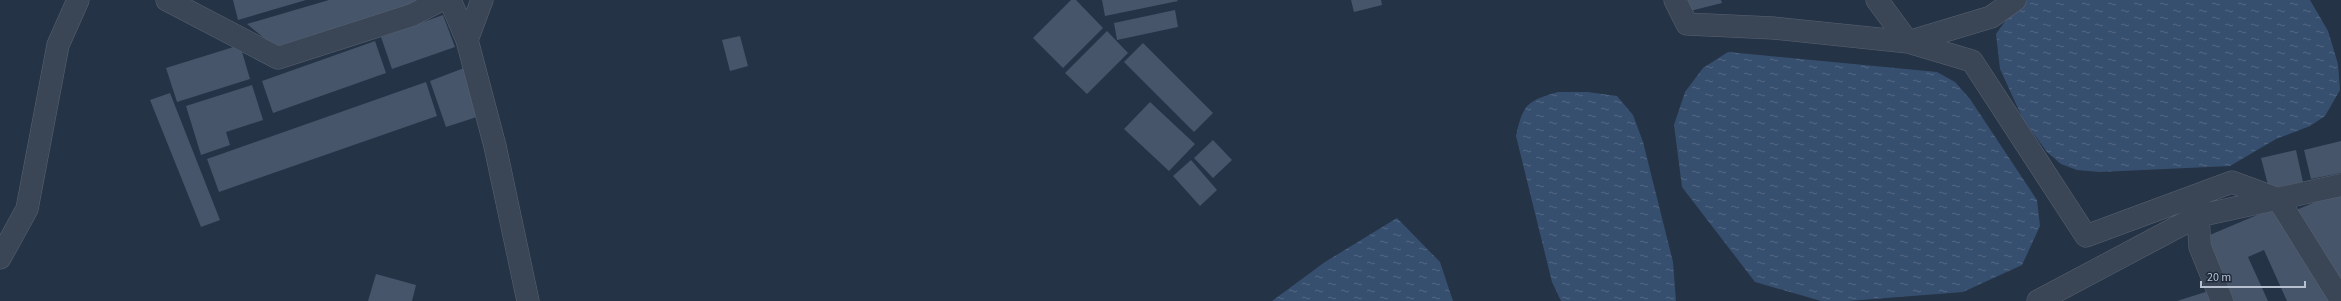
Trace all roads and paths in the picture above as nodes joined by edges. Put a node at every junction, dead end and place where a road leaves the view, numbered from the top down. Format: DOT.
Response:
graph roads {
  1 [pos="78,0"];
  2 [pos="167,0"];
  3 [pos="441,0"];
  4 [pos="450,0"];
  5 [pos="482,0"];
  6 [pos="1675,0"];
  7 [pos="1877,0"];
  8 [pos="2015,0"];
  9 [pos="468,40"];
  10 [pos="1908,42"];
  11 [pos="2341,185"];
  12 [pos="2278,200"];
  13 [pos="2198,216"];
  14 [pos="0,258"];
  15 [pos="2341,300"];
  16 [pos="528,301"];
  17 [pos="2038,301"];
  18 [pos="2222,301"];
  1 -- 14 [label="street"];
  2 -- 3 [label="street"];
  4 -- 9 [label="street"];
  5 -- 9 [label="street"];
  6 -- 10 [label="street"];
  7 -- 10 [label="street"];
  8 -- 10 [label="street"];
  9 -- 16 [label="street"];
  10 -- 12 [label="street"];
  11 -- 12 [label="street"];
  12 -- 13 [label="street"];
  12 -- 15 [label="street"];
  13 -- 17 [label="street"];
  13 -- 18 [label="street"];
}
